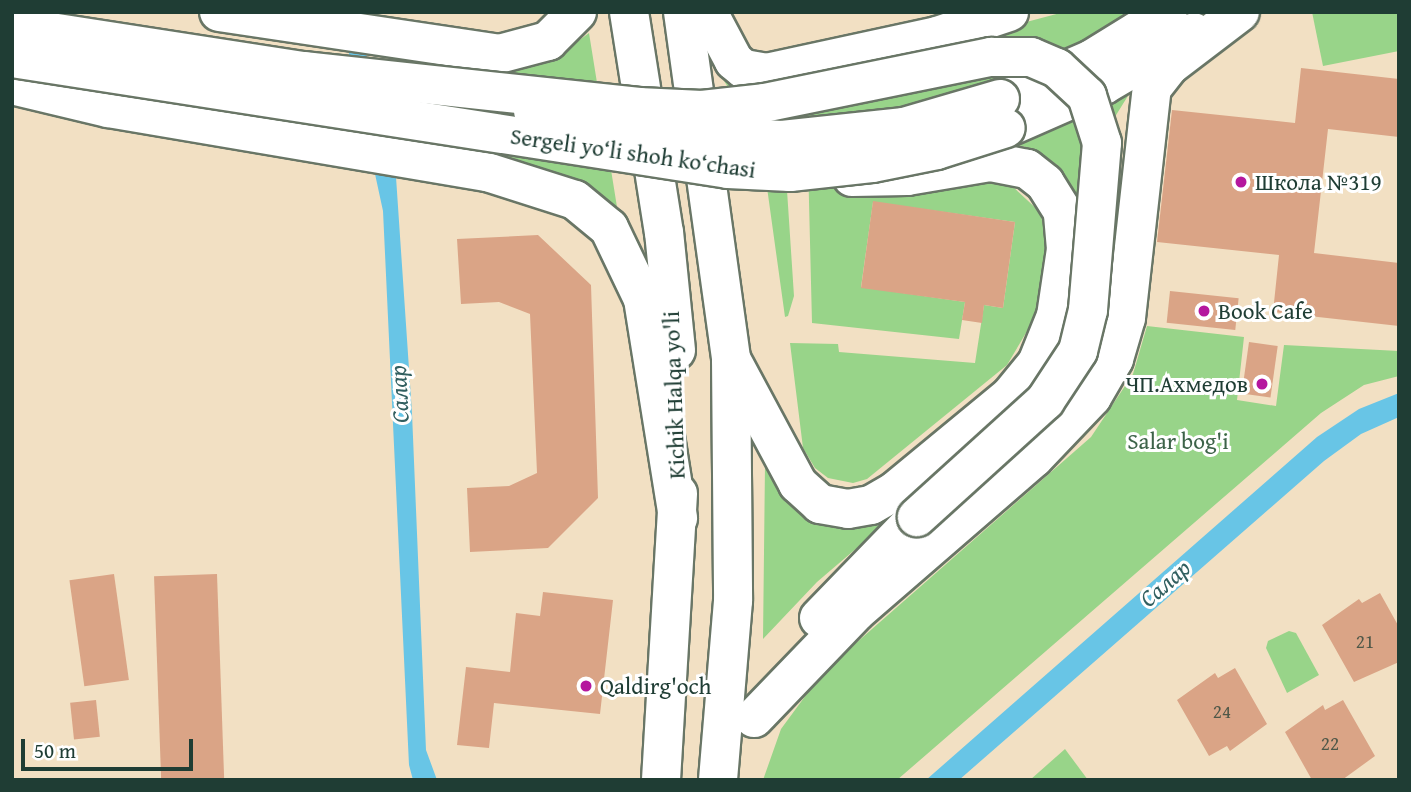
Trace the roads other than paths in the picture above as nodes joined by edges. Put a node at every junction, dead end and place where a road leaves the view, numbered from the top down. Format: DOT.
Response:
graph roads {
  1 [pos="219,12"];
  2 [pos="578,12"];
  3 [pos="629,12"];
  4 [pos="683,12"];
  5 [pos="708,12"];
  6 [pos="1009,12"];
  7 [pos="1168,12"];
  8 [pos="1226,12"];
  9 [pos="1240,12"];
  10 [pos="12,26"];
  11 [pos="12,58"];
  12 [pos="303,71"];
  13 [pos="12,85"];
  14 [pos="1003,114"];
  15 [pos="790,172"];
  16 [pos="731,359"];
  17 [pos="678,518"];
  18 [pos="754,718"];
  19 [pos="661,780"];
  20 [pos="719,780"];
  1 -- 2 [label="main road"];
  3 -- 17 [label="main road, Kichik Halqa yo'li"];
  4 -- 16 [label="main road"];
  5 -- 6 [label="main road"];
  7 -- 14 [label="main road, Sergeli yo‘li shoh ko‘chasi"];
  8 -- 14 [label="main road, Sergeli yo‘li shoh ko‘chasi"];
  9 -- 18 [label="main road"];
  10 -- 12 [label="main road, Sergeli yo‘li shoh ko‘chasi, bridge"];
  11 -- 15 [label="main road, Sergeli yo‘li shoh ko‘chasi, bridge"];
  12 -- 14 [label="main road, Sergeli yo‘li shoh ko‘chasi, bridge"];
  12 -- 18 [label="main road, bridge"];
  13 -- 17 [label="main road"];
  14 -- 15 [label="main road, Sergeli yo‘li shoh ko‘chasi, bridge"];
  15 -- 16 [label="main road, bridge"];
  16 -- 20 [label="main road"];
  17 -- 19 [label="main road, Kichik Halqa yo'li"];
  18 -- 20 [label="main road"];
}
